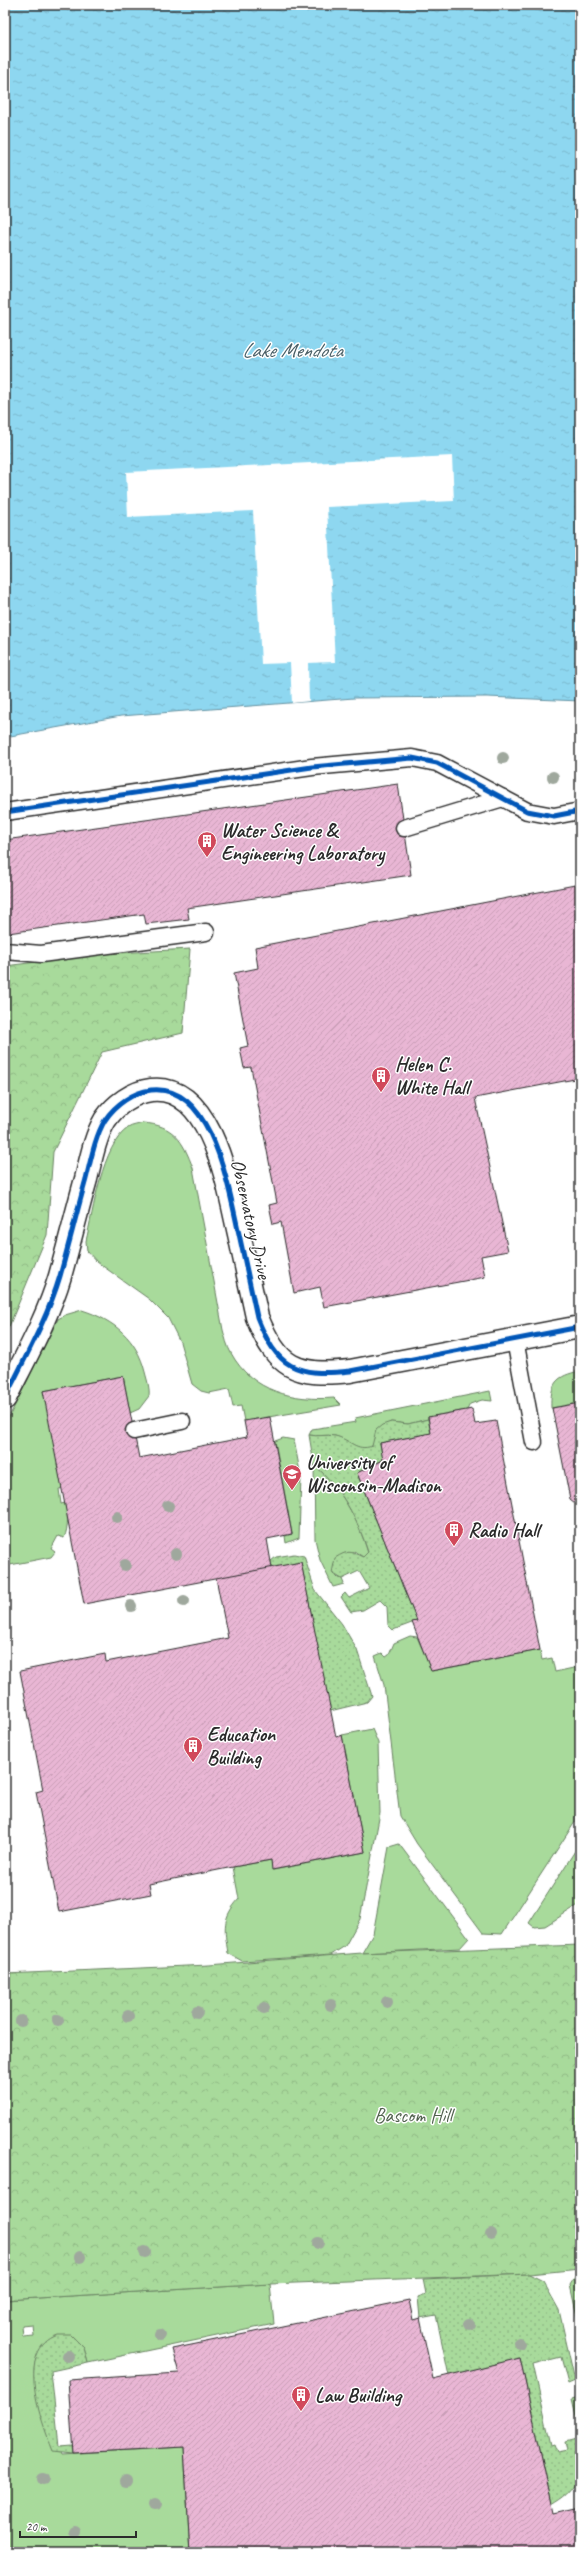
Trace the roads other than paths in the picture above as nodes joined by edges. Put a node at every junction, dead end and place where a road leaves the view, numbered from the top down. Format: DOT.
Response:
graph roads {
  1 [pos="503,798"];
  2 [pos="580,811"];
  3 [pos="5,812"];
  4 [pos="404,828"];
  5 [pos="206,932"];
  6 [pos="5,951"];
  7 [pos="580,1327"];
  8 [pos="515,1340"];
  9 [pos="5,1398"];
  10 [pos="182,1421"];
  11 [pos="134,1431"];
  12 [pos="534,1442"];
  1 -- 2 [label="lane"];
  1 -- 3 [label="lane"];
  1 -- 4 [label="lane"];
  5 -- 6 [label="lane"];
  7 -- 8 [label="street, Observatory Drive"];
  8 -- 9 [label="street, Observatory Drive"];
  8 -- 12 [label="lane"];
  10 -- 11 [label="lane"];
}
